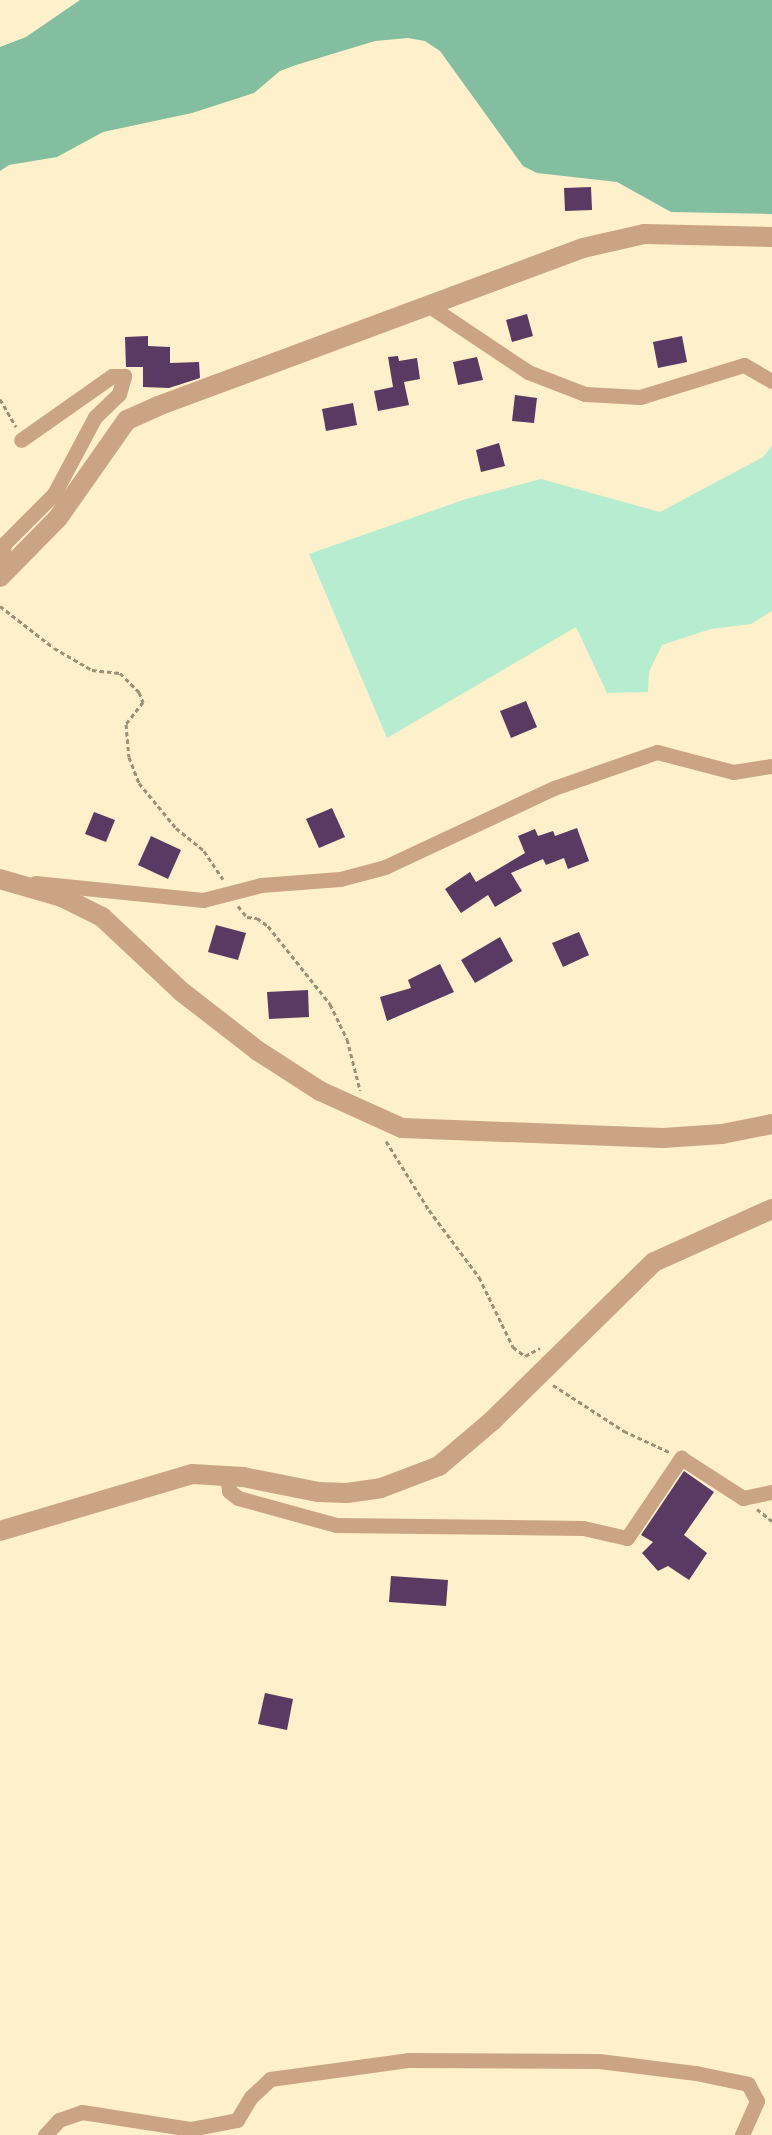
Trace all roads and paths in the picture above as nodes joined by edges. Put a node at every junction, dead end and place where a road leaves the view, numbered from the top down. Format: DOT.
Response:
graph roads {
  1 [pos="772,237"];
  2 [pos="431,307"];
  3 [pos="772,381"];
  4 [pos="0,399"];
  5 [pos="21,440"];
  6 [pos="6,572"];
  7 [pos="0,606"];
  8 [pos="772,766"];
  9 [pos="9,880"];
  10 [pos="231,893"];
  11 [pos="366,1113"];
  12 [pos="772,1124"];
  13 [pos="385,1139"];
  14 [pos="772,1209"];
  15 [pos="561,1350"];
  16 [pos="537,1373"];
  17 [pos="681,1458"];
  18 [pos="227,1476"];
  19 [pos="772,1492"];
  20 [pos="0,1531"];
  21 [pos="45,2135"];
  22 [pos="742,2135"];
  1 -- 2 [label="street"];
  2 -- 3 [label="street"];
  2 -- 6 [label="street"];
  4 -- 5 [label="path"];
  5 -- 6 [label="street"];
  7 -- 10 [label="path"];
  8 -- 10 [label="street"];
  9 -- 10 [label="street"];
  9 -- 11 [label="street"];
  10 -- 11 [label="path"];
  11 -- 12 [label="street"];
  13 -- 15 [label="path"];
  14 -- 15 [label="street"];
  15 -- 16 [label="street"];
  16 -- 17 [label="path"];
  16 -- 18 [label="street"];
  17 -- 18 [label="street"];
  17 -- 19 [label="street"];
  18 -- 20 [label="street"];
  21 -- 22 [label="street"];
}
